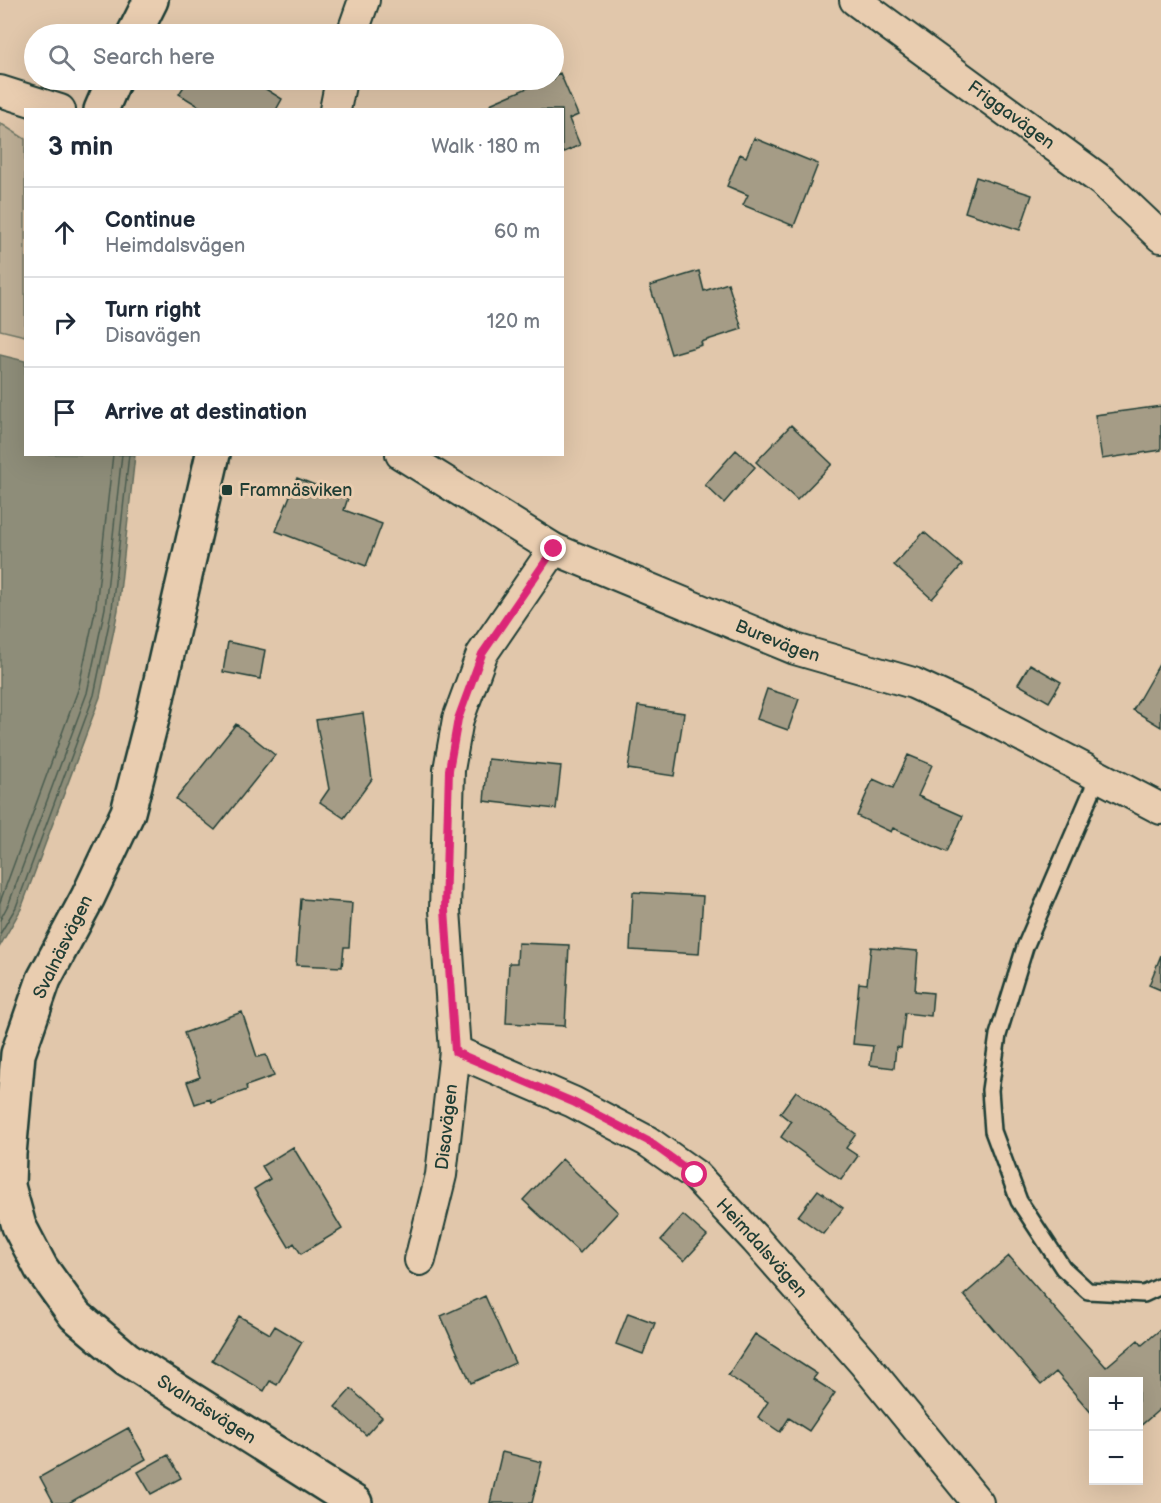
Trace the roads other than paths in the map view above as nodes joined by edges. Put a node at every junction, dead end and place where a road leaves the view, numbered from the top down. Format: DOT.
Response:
graph roads {
  1 [pos="151,0"];
  2 [pos="364,0"];
  3 [pos="855,0"];
  4 [pos="139,24"];
  5 [pos="356,24"];
  6 [pos="110,90"];
  7 [pos="339,90"];
  8 [pos="0,91"];
  9 [pos="54,108"];
  10 [pos="102,108"];
  11 [pos="335,108"];
  12 [pos="1161,237"];
  13 [pos="213,456"];
  14 [pos="403,456"];
  15 [pos="554,549"];
  16 [pos="1098,777"];
  17 [pos="1161,809"];
  18 [pos="455,1052"];
  19 [pos="4,1153"];
  20 [pos="4,1192"];
  21 [pos="420,1260"];
  22 [pos="1161,1286"];
  23 [pos="355,1503"];
  24 [pos="978,1503"];
  1 -- 4 [label="street"];
  2 -- 5 [label="street"];
  3 -- 12 [label="street, Friggavägen"];
  6 -- 10 [label="street"];
  7 -- 11 [label="street"];
  8 -- 9 [label="street"];
  13 -- 19 [label="street, Svalnäsvägen"];
  14 -- 15 [label="street, Burevägen"];
  15 -- 16 [label="street, Burevägen"];
  15 -- 18 [label="street, Disavägen"];
  16 -- 17 [label="street, Burevägen"];
  16 -- 22 [label="lane"];
  18 -- 21 [label="street, Disavägen"];
  18 -- 24 [label="street, Heimdalsvägen"];
  19 -- 20 [label="street, Svalnäsvägen"];
  20 -- 23 [label="street, Svalnäsvägen"];
}
